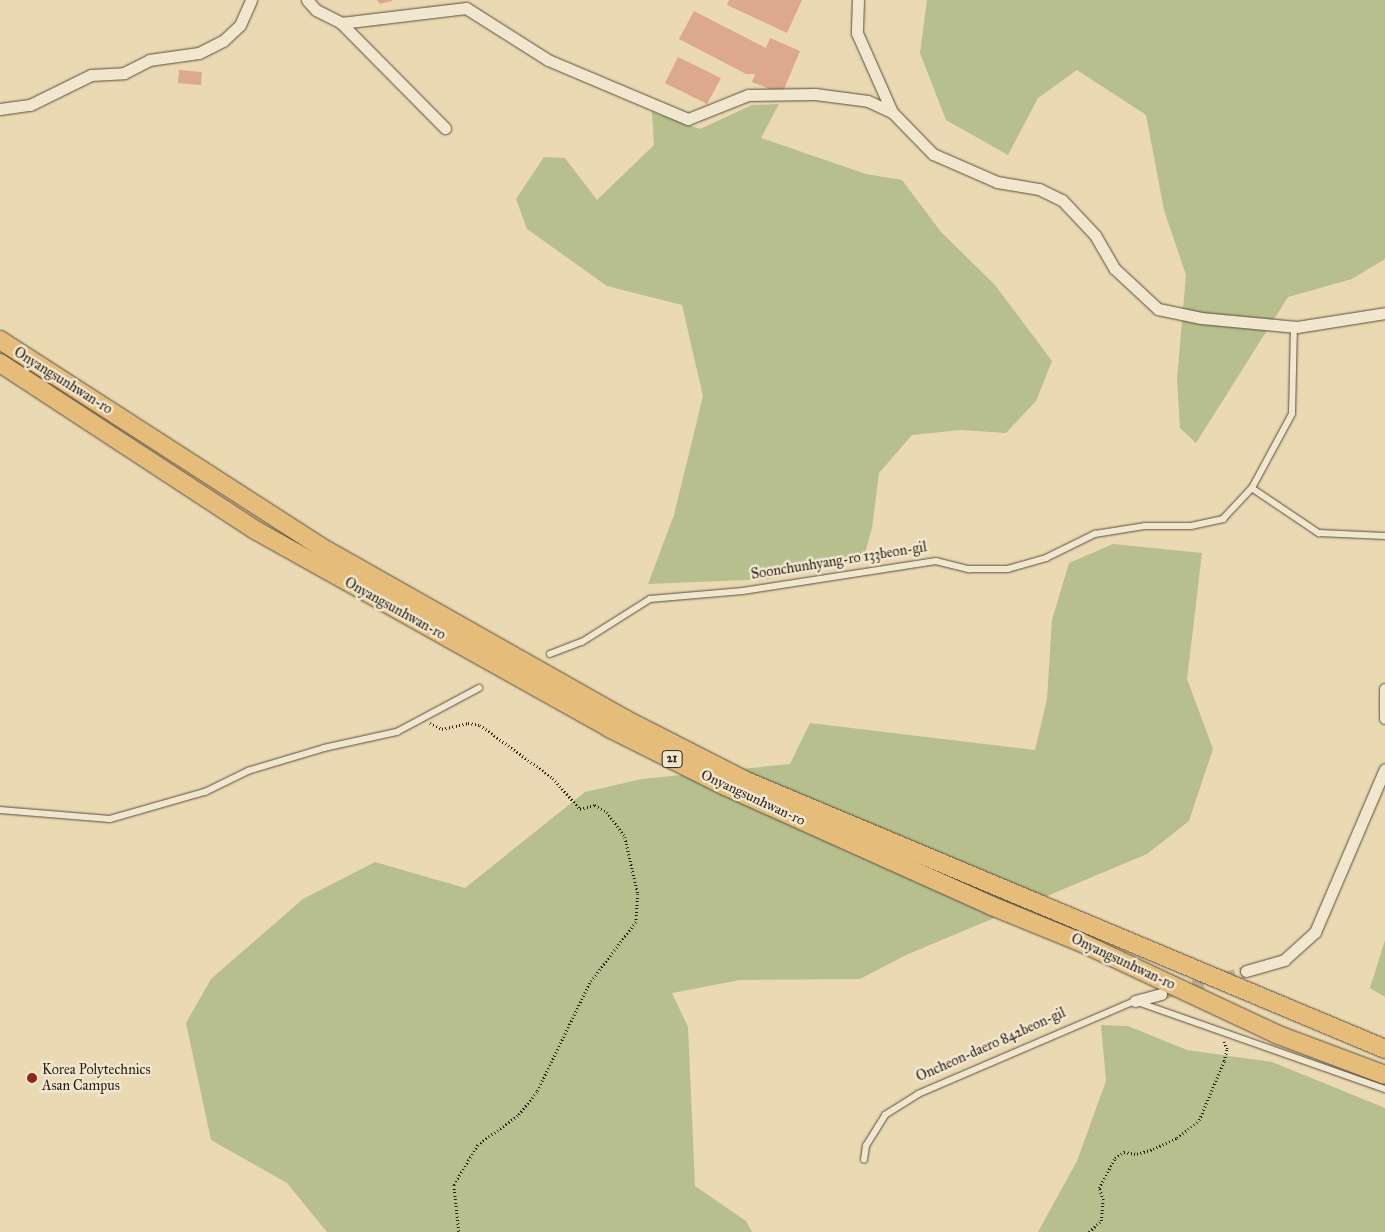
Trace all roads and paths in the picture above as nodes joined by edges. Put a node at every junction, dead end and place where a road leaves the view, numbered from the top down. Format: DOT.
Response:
graph roads {
  1 [pos="251,0"];
  2 [pos="307,0"];
  3 [pos="858,0"];
  4 [pos="341,23"];
  5 [pos="0,109"];
  6 [pos="892,112"];
  7 [pos="445,128"];
  8 [pos="1385,313"];
  9 [pos="1294,326"];
  10 [pos="0,340"];
  11 [pos="0,363"];
  12 [pos="1252,488"];
  13 [pos="1385,536"];
  14 [pos="550,654"];
  15 [pos="479,688"];
  16 [pos="1385,689"];
  17 [pos="420,718"];
  18 [pos="1385,718"];
  19 [pos="1385,770"];
  20 [pos="0,810"];
  21 [pos="1246,971"];
  22 [pos="1161,994"];
  23 [pos="1135,1002"];
  24 [pos="1220,1031"];
  25 [pos="1385,1049"];
  26 [pos="1385,1075"];
  27 [pos="1385,1089"];
  28 [pos="864,1160"];
  29 [pos="459,1232"];
  30 [pos="1089,1232"];
  1 -- 5 [label="street"];
  2 -- 4 [label="street"];
  3 -- 6 [label="street"];
  4 -- 6 [label="street"];
  4 -- 7 [label="street"];
  6 -- 9 [label="street"];
  8 -- 9 [label="street"];
  9 -- 12 [label="lane, Soonchunhyang-ro 133beon-gil"];
  10 -- 25 [label="highway, Onyangsunhwan-ro / 21"];
  11 -- 26 [label="highway, Onyangsunhwan-ro / 21"];
  12 -- 13 [label="lane"];
  12 -- 14 [label="lane, Soonchunhyang-ro 133beon-gil"];
  15 -- 17 [label="lane"];
  16 -- 18 [label="street"];
  17 -- 20 [label="lane"];
  17 -- 29 [label="path"];
  19 -- 21 [label="street"];
  22 -- 23 [label="street, Oncheon-daero 842beon-gil"];
  23 -- 24 [label="lane"];
  23 -- 28 [label="lane, Oncheon-daero 842beon-gil"];
  24 -- 27 [label="lane"];
  24 -- 30 [label="path"];
}
